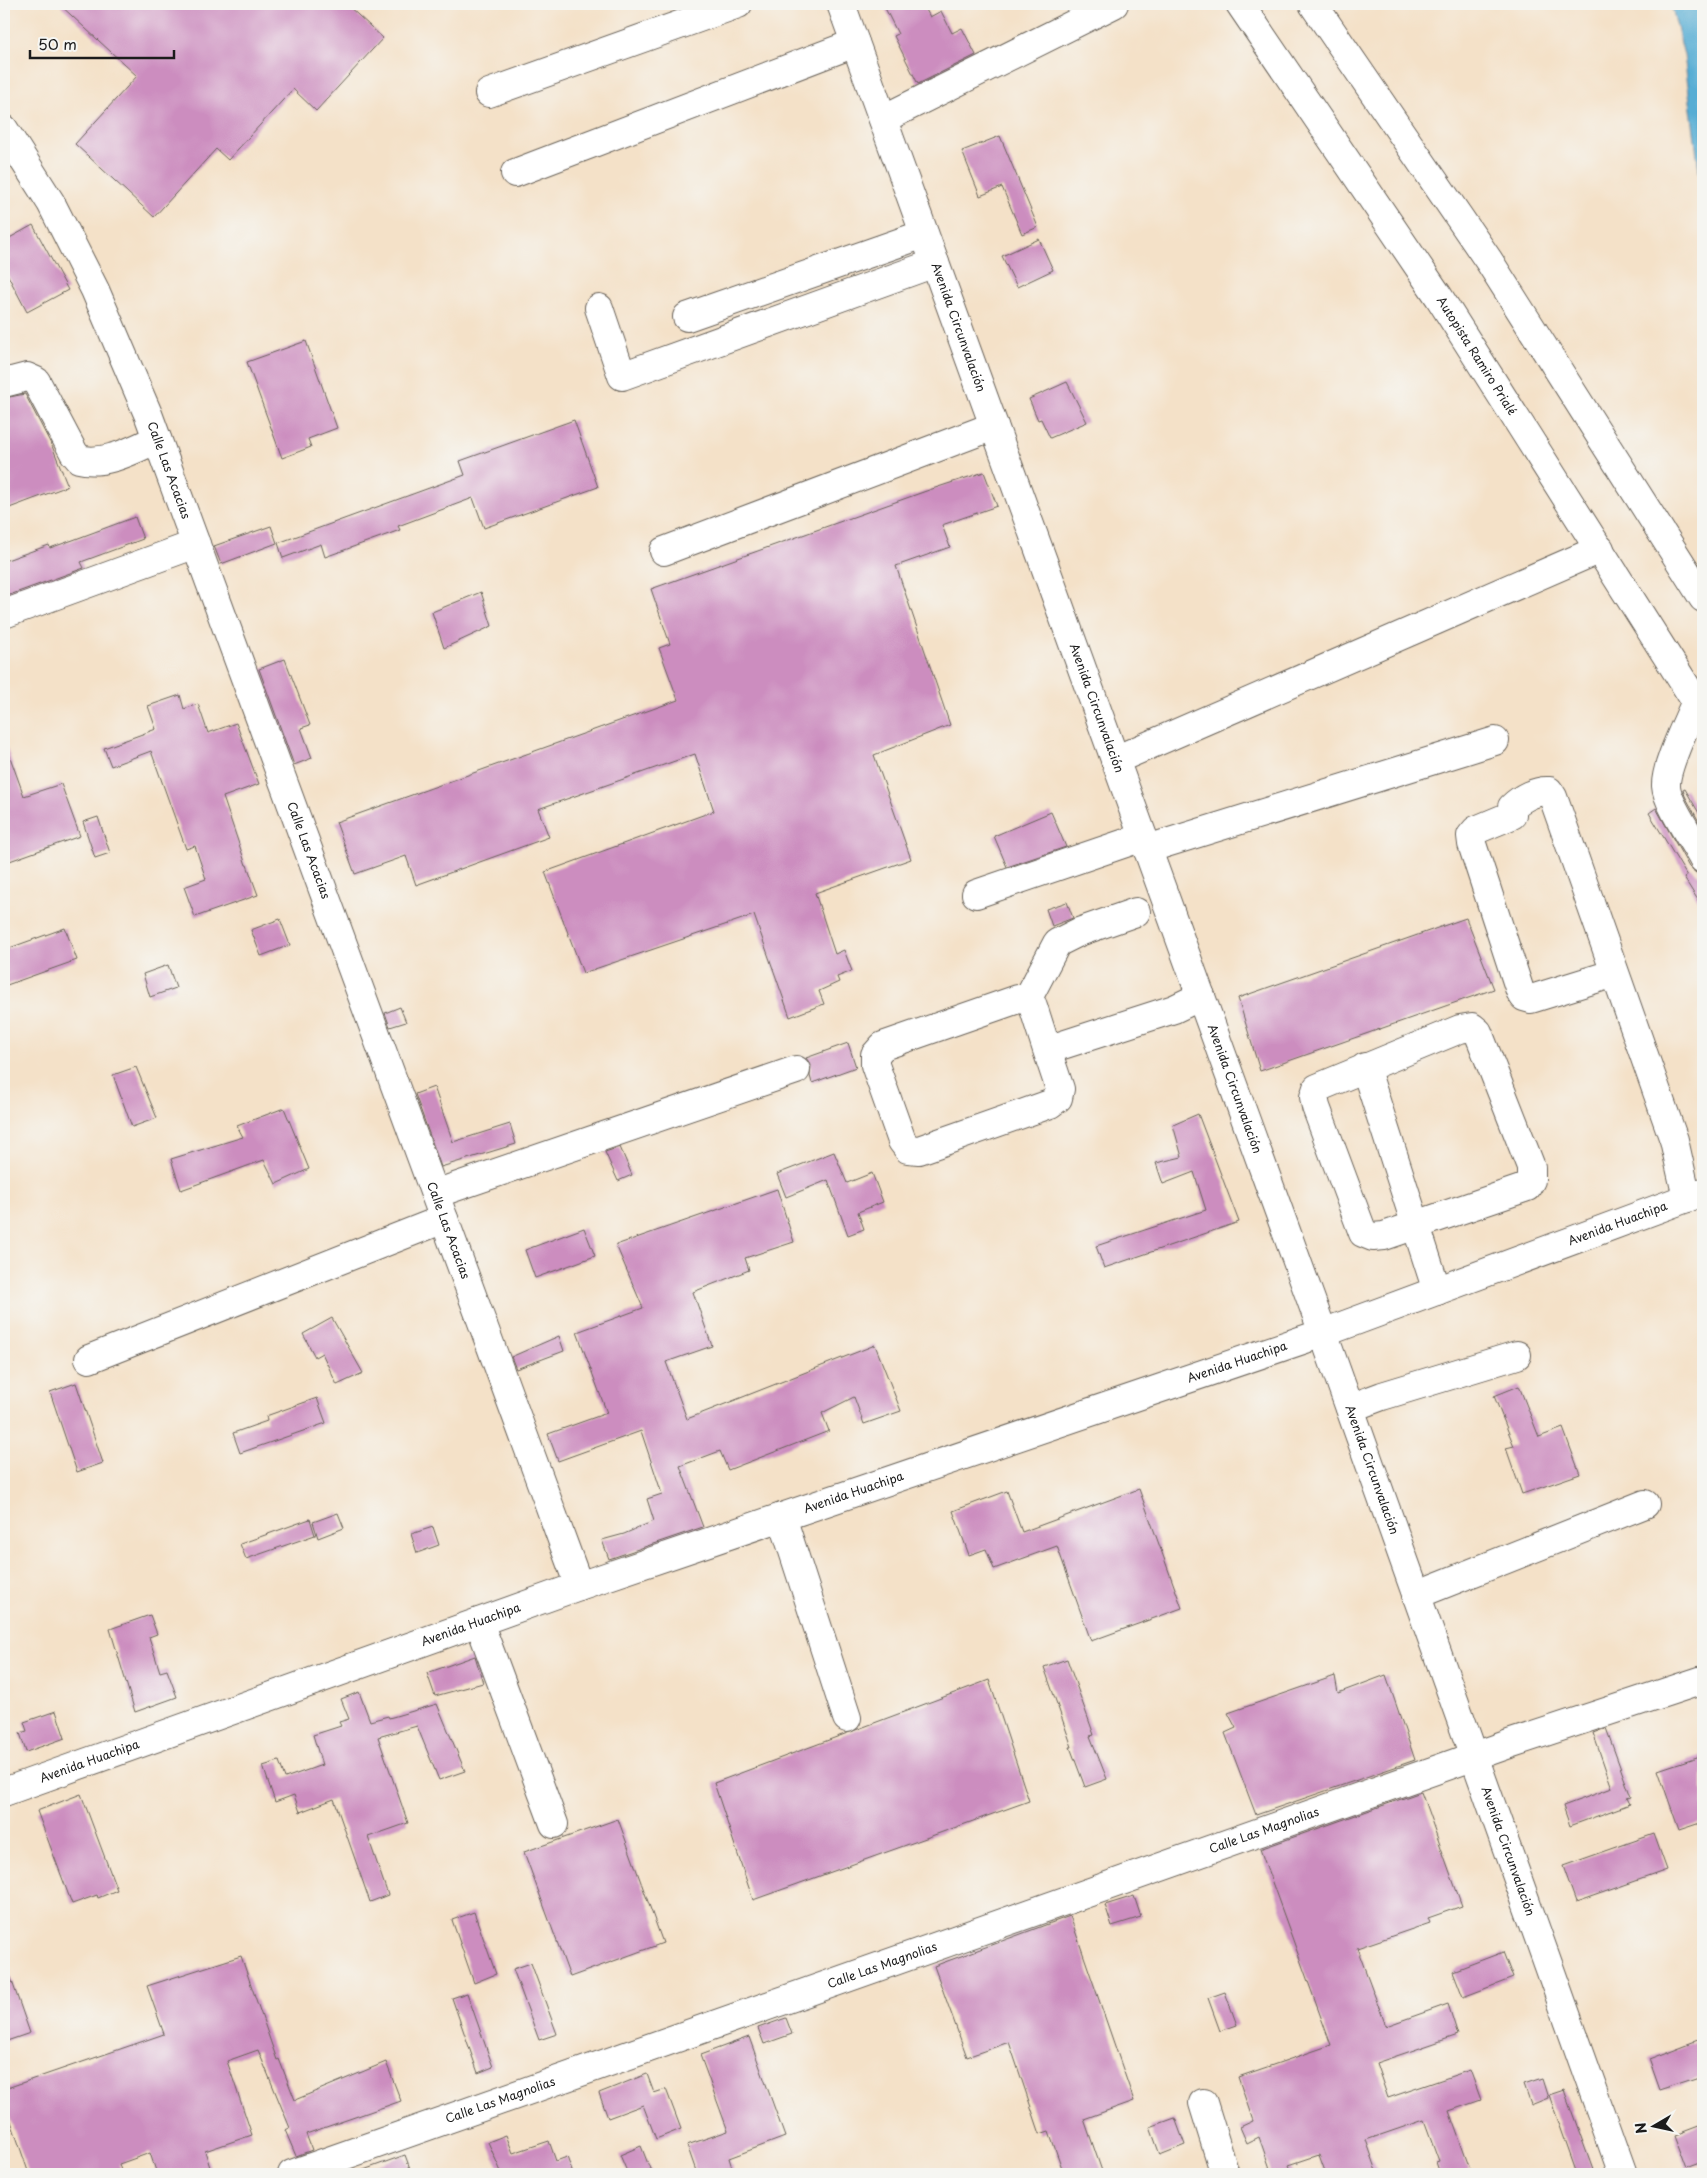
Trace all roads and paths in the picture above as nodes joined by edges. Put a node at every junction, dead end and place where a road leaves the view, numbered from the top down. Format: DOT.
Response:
graph roads {
  1 [pos="738,4"];
  2 [pos="841,4"];
  3 [pos="1114,4"];
  4 [pos="1240,4"];
  5 [pos="1313,4"];
  6 [pos="855,43"];
  7 [pos="489,93"];
  8 [pos="883,119"];
  9 [pos="4,129"];
  10 [pos="515,173"];
  11 [pos="924,234"];
  12 [pos="935,263"];
  13 [pos="599,308"];
  14 [pos="687,317"];
  15 [pos="4,383"];
  16 [pos="994,426"];
  17 [pos="157,439"];
  18 [pos="196,544"];
  19 [pos="1600,549"];
  20 [pos="664,551"];
  21 [pos="1703,598"];
  22 [pos="4,614"];
  23 [pos="1700,707"];
  24 [pos="1495,741"];
  25 [pos="1115,760"];
  26 [pos="1145,843"];
  27 [pos="1703,858"];
  28 [pos="976,894"];
  29 [pos="1136,912"];
  30 [pos="1615,973"];
  31 [pos="1201,996"];
  32 [pos="1026,1000"];
  33 [pos="1047,1050"];
  34 [pos="1365,1067"];
  35 [pos="796,1070"];
  36 [pos="435,1194"];
  37 [pos="1695,1195"];
  38 [pos="444,1219"];
  39 [pos="1415,1226"];
  40 [pos="1437,1291"];
  41 [pos="1323,1334"];
  42 [pos="1517,1355"];
  43 [pos="89,1359"];
  44 [pos="1350,1408"];
  45 [pos="1645,1504"];
  46 [pos="782,1517"];
  47 [pos="579,1586"];
  48 [pos="1416,1595"];
  49 [pos="479,1622"];
  50 [pos="1703,1680"];
  51 [pos="847,1718"];
  52 [pos="1474,1758"];
  53 [pos="4,1792"];
  54 [pos="554,1824"];
  55 [pos="1203,2103"];
  56 [pos="292,2174"];
  57 [pos="1225,2174"];
  58 [pos="1622,2174"];
  1 -- 7 [label="main road"];
  2 -- 6 [label="main road, Avenida Circunvalación"];
  3 -- 8 [label="main road"];
  4 -- 19 [label="main road, Autopista Ramiro Prialé"];
  5 -- 21 [label="main road"];
  6 -- 8 [label="main road, Avenida Circunvalación"];
  6 -- 10 [label="main road"];
  8 -- 11 [label="main road, Avenida Circunvalación"];
  9 -- 17 [label="main road, Calle Las Acacias"];
  11 -- 12 [label="main road, Avenida Circunvalación"];
  11 -- 14 [label="main road"];
  12 -- 13 [label="main road"];
  12 -- 16 [label="main road, Avenida Circunvalación"];
  15 -- 17 [label="main road"];
  16 -- 20 [label="main road"];
  16 -- 25 [label="main road, Avenida Circunvalación"];
  17 -- 18 [label="main road, Calle Las Acacias"];
  18 -- 22 [label="main road"];
  18 -- 36 [label="main road, Calle Las Acacias"];
  19 -- 23 [label="main road, Autopista Ramiro Prialé"];
  19 -- 25 [label="main road"];
  23 -- 27 [label="main road"];
  24 -- 26 [label="main road"];
  25 -- 26 [label="main road, Avenida Circunvalación"];
  26 -- 28 [label="main road"];
  26 -- 31 [label="main road, Avenida Circunvalación"];
  29 -- 32 [label="main road"];
  30 -- 30 [label="main road"];
  30 -- 37 [label="main road"];
  31 -- 33 [label="main road"];
  31 -- 41 [label="main road, Avenida Circunvalación"];
  32 -- 33 [label="main road"];
  32 -- 33 [label="main road"];
  34 -- 39 [label="main road"];
  34 -- 39 [label="main road"];
  34 -- 39 [label="main road"];
  35 -- 36 [label="main road"];
  36 -- 38 [label="main road, Calle Las Acacias"];
  37 -- 40 [label="main road, Avenida Huachipa"];
  38 -- 43 [label="main road"];
  38 -- 47 [label="main road, Calle Las Acacias"];
  39 -- 40 [label="main road"];
  40 -- 41 [label="main road, Avenida Huachipa"];
  41 -- 44 [label="main road, Avenida Circunvalación"];
  41 -- 46 [label="main road, Avenida Huachipa"];
  42 -- 44 [label="main road"];
  44 -- 48 [label="main road, Avenida Circunvalación"];
  45 -- 48 [label="main road"];
  46 -- 47 [label="main road, Avenida Huachipa"];
  46 -- 51 [label="main road"];
  47 -- 49 [label="main road, Avenida Huachipa"];
  48 -- 52 [label="main road, Avenida Circunvalación"];
  49 -- 53 [label="main road, Avenida Huachipa"];
  49 -- 54 [label="main road"];
  50 -- 52 [label="main road, Calle Las Magnolias"];
  52 -- 56 [label="main road, Calle Las Magnolias"];
  52 -- 58 [label="main road, Avenida Circunvalación"];
  55 -- 57 [label="main road"];
}
